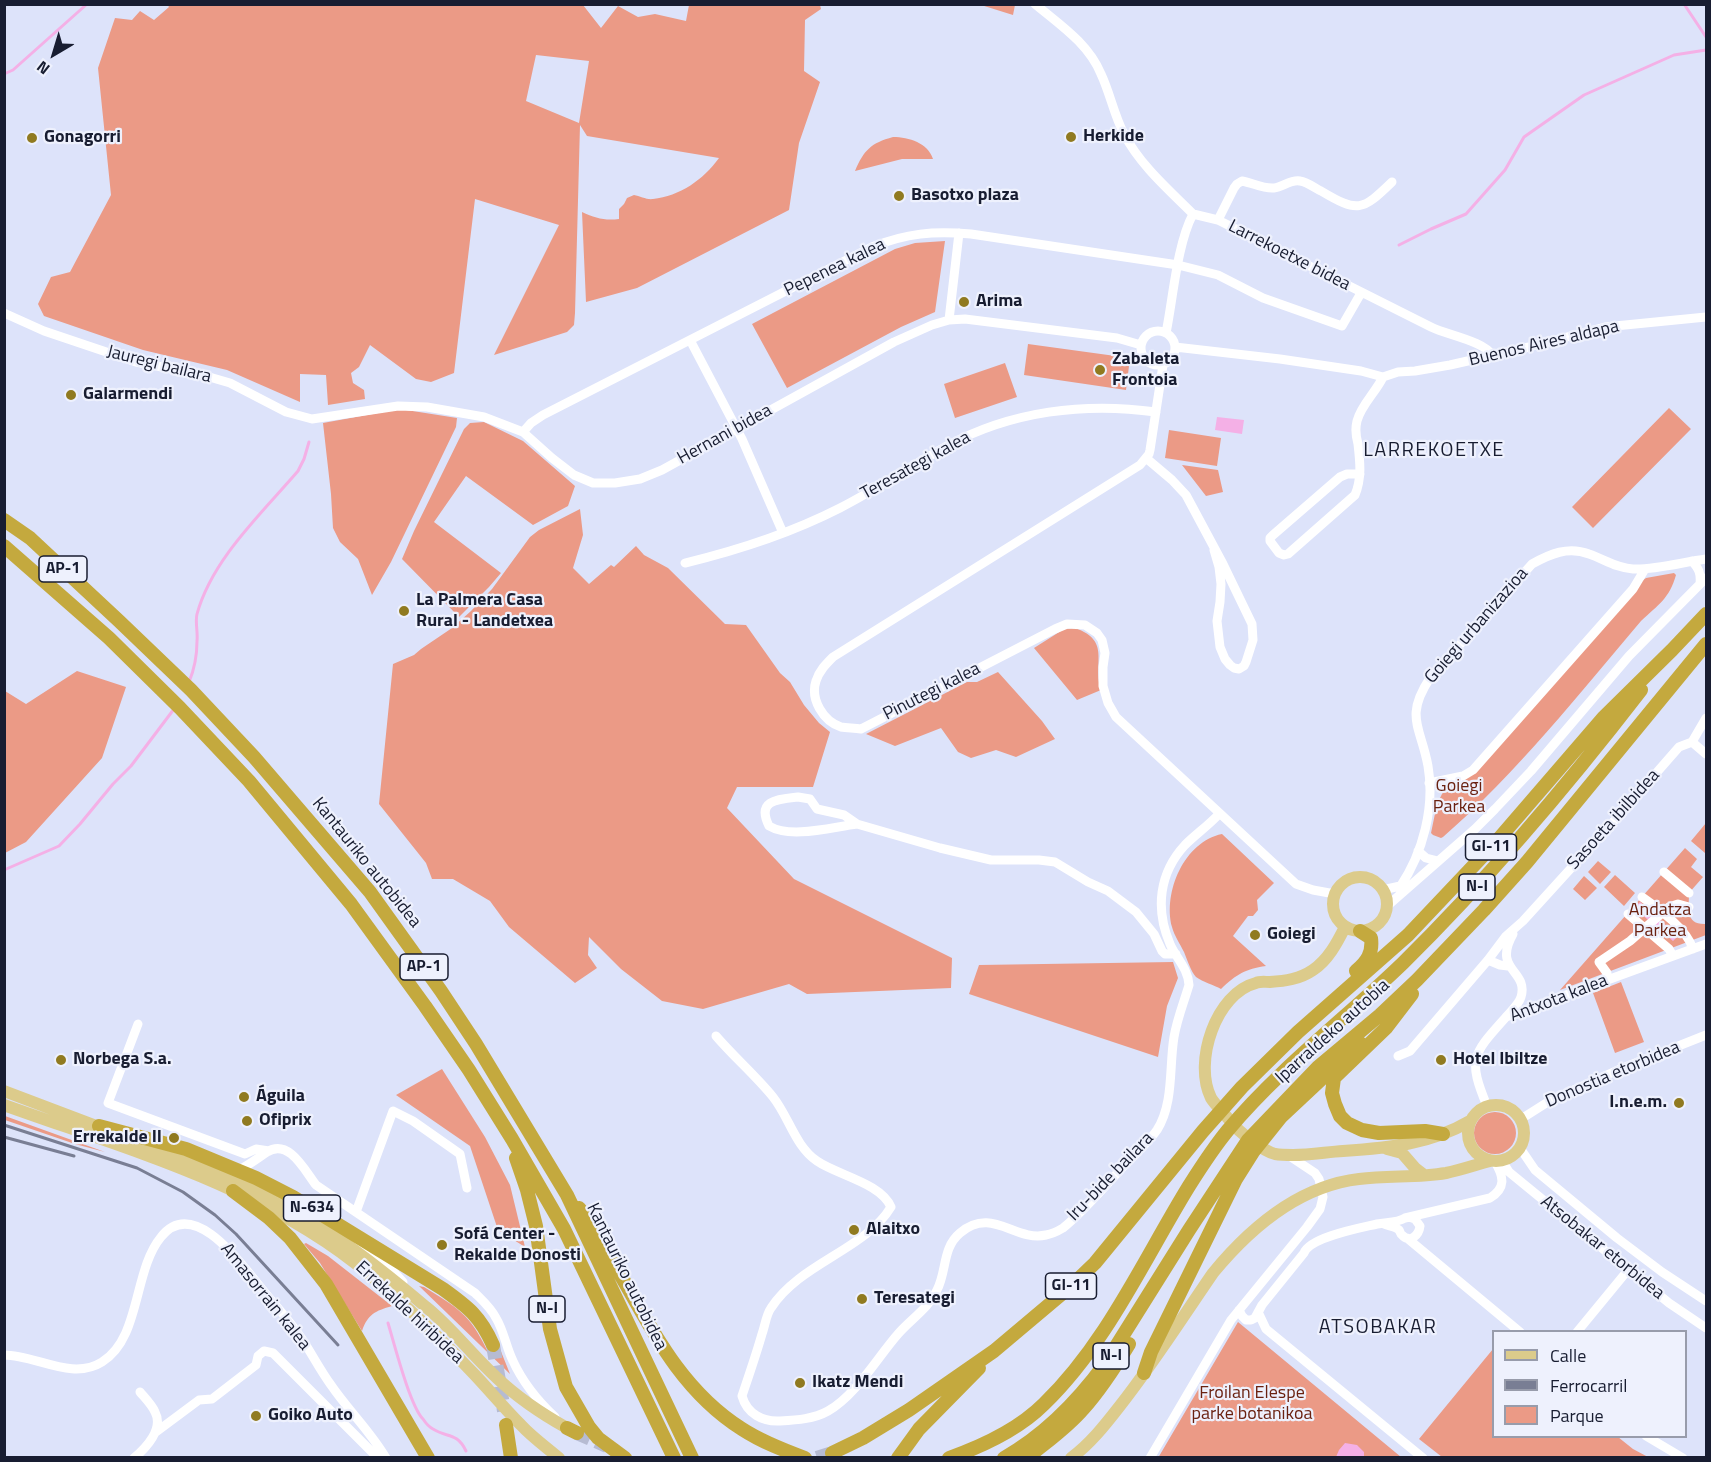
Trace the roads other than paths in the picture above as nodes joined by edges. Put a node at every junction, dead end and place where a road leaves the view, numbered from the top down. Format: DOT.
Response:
graph roads {
  1 [pos="1035,4"];
  2 [pos="1392,182"];
  3 [pos="1193,214"];
  4 [pos="1218,220"];
  5 [pos="959,233"];
  6 [pos="1179,265"];
  7 [pos="1361,293"];
  8 [pos="4,313"];
  9 [pos="1707,317"];
  10 [pos="949,320"];
  11 [pos="1166,333"];
  12 [pos="690,340"];
  13 [pos="1141,345"];
  14 [pos="1175,347"];
  15 [pos="1492,355"];
  16 [pos="1162,365"];
  17 [pos="1383,377"];
  18 [pos="1156,412"];
  19 [pos="312,419"];
  20 [pos="736,428"];
  21 [pos="523,432"];
  22 [pos="1146,458"];
  23 [pos="1360,474"];
  24 [pos="4,519"];
  25 [pos="783,533"];
  26 [pos="4,546"];
  27 [pos="1214,550"];
  28 [pos="1707,559"];
  29 [pos="1692,561"];
  30 [pos="685,563"];
  31 [pos="1645,569"];
  32 [pos="1703,581"];
  33 [pos="1239,599"];
  34 [pos="1220,602"];
  35 [pos="1707,614"];
  36 [pos="1707,644"];
  37 [pos="1672,650"];
  38 [pos="1707,718"];
  39 [pos="1692,742"];
  40 [pos="1707,754"];
  41 [pos="1429,783"];
  42 [pos="1220,814"];
  43 [pos="857,824"];
  44 [pos="1418,851"];
  45 [pos="1438,861"];
  46 [pos="1664,872"];
  47 [pos="1400,887"];
  48 [pos="1382,890"];
  49 [pos="1689,893"];
  50 [pos="1335,894"];
  51 [pos="1642,897"];
  52 [pos="1386,907"];
  53 [pos="1689,907"];
  54 [pos="1484,910"];
  55 [pos="1663,912"];
  56 [pos="1628,914"];
  57 [pos="1520,924"];
  58 [pos="1345,927"];
  59 [pos="1645,929"];
  60 [pos="1360,932"];
  61 [pos="1707,944"];
  62 [pos="1693,949"];
  63 [pos="1176,954"];
  64 [pos="1592,954"];
  65 [pos="1673,956"];
  66 [pos="1488,960"];
  67 [pos="1599,962"];
  68 [pos="1508,966"];
  69 [pos="1607,972"];
  70 [pos="1410,997"];
  71 [pos="1506,1017"];
  72 [pos="138,1024"];
  73 [pos="1298,1032"];
  74 [pos="1707,1035"];
  75 [pos="716,1036"];
  76 [pos="1398,1056"];
  77 [pos="4,1091"];
  78 [pos="4,1105"];
  79 [pos="1487,1106"];
  80 [pos="1277,1114"];
  81 [pos="1521,1119"];
  82 [pos="1470,1121"];
  83 [pos="99,1126"];
  84 [pos="192,1134"];
  85 [pos="1443,1134"];
  86 [pos="512,1139"];
  87 [pos="1386,1148"];
  88 [pos="1520,1148"];
  89 [pos="186,1149"];
  90 [pos="268,1151"];
  91 [pos="1288,1155"];
  92 [pos="1496,1161"];
  93 [pos="239,1170"];
  94 [pos="1424,1175"];
  95 [pos="1231,1176"];
  96 [pos="467,1188"];
  97 [pos="232,1191"];
  98 [pos="567,1195"];
  99 [pos="356,1212"];
  100 [pos="1403,1222"];
  101 [pos="1189,1230"];
  102 [pos="390,1235"];
  103 [pos="1407,1238"];
  104 [pos="1294,1241"];
  105 [pos="1306,1248"];
  106 [pos="379,1250"];
  107 [pos="1628,1270"];
  108 [pos="1707,1301"];
  109 [pos="429,1309"];
  110 [pos="1239,1310"];
  111 [pos="1258,1312"];
  112 [pos="1707,1328"];
  113 [pos="1518,1330"];
  114 [pos="1579,1330"];
  115 [pos="493,1345"];
  116 [pos="994,1351"];
  117 [pos="4,1355"];
  118 [pos="1144,1373"];
  119 [pos="140,1392"];
  120 [pos="506,1425"];
  121 [pos="572,1430"];
  122 [pos="156,1432"];
  123 [pos="1648,1438"];
  124 [pos="143,1451"];
  125 [pos="832,1453"];
  126 [pos="629,1457"];
  127 [pos="134,1458"];
  128 [pos="151,1458"];
  129 [pos="378,1458"];
  130 [pos="386,1458"];
  131 [pos="428,1458"];
  132 [pos="511,1458"];
  133 [pos="559,1458"];
  134 [pos="675,1458"];
  135 [pos="692,1458"];
  136 [pos="805,1458"];
  137 [pos="898,1458"];
  138 [pos="949,1458"];
  139 [pos="1004,1458"];
  140 [pos="1027,1458"];
  141 [pos="1071,1458"];
  142 [pos="1150,1458"];
  143 [pos="1423,1458"];
  144 [pos="1683,1458"];
  1 -- 3 [label="street"];
  2 -- 4 [label="street"];
  3 -- 4 [label="street, Larrekoetxe bidea"];
  3 -- 6 [label="street"];
  4 -- 7 [label="street, Larrekoetxe bidea"];
  5 -- 6 [label="street, Pepenea kalea"];
  5 -- 10 [label="street"];
  5 -- 12 [label="street, Pepenea kalea"];
  6 -- 7 [label="street, Pepenea kalea"];
  6 -- 11 [label="street"];
  7 -- 15 [label="street, Larrekoetxe bidea"];
  8 -- 19 [label="street, Jauregi bailara"];
  9 -- 15 [label="street, Buenos Aires aldapa"];
  10 -- 13 [label="street, Hernani bidea"];
  10 -- 20 [label="street, Hernani bidea"];
  11 -- 13 [label="street"];
  11 -- 14 [label="street"];
  12 -- 20 [label="street"];
  12 -- 21 [label="street, Pepenea kalea"];
  13 -- 16 [label="street"];
  14 -- 16 [label="street"];
  14 -- 17 [label="street, Buenos Aires aldapa"];
  15 -- 17 [label="street, Buenos Aires aldapa"];
  16 -- 18 [label="street"];
  17 -- 23 [label="street"];
  18 -- 22 [label="street"];
  18 -- 25 [label="street, Teresategi kalea"];
  19 -- 21 [label="street, Hernani bidea"];
  20 -- 21 [label="street, Hernani bidea"];
  20 -- 25 [label="street"];
  22 -- 27 [label="street"];
  22 -- 42 [label="street, Pinutegi kalea"];
  23 -- 23 [label="street"];
  24 -- 98 [label="highway, Kantauriko autobidea / AP-1"];
  25 -- 30 [label="street, Teresategi kalea"];
  26 -- 86 [label="highway, Kantauriko autobidea / AP-1"];
  27 -- 33 [label="street"];
  27 -- 34 [label="street"];
  28 -- 29 [label="street, Goiegi urbanizazioa"];
  29 -- 31 [label="street, Goiegi urbanizazioa"];
  29 -- 32 [label="street"];
  31 -- 41 [label="street"];
  31 -- 41 [label="street, Goiegi urbanizazioa"];
  32 -- 45 [label="street"];
  33 -- 34 [label="street"];
  33 -- 34 [label="street"];
  35 -- 37 [label="highway, N-I"];
  36 -- 54 [label="highway, Iparraldeko autobia / N-I"];
  37 -- 73 [label="highway, GI-11"];
  37 -- 138 [label="highway, N-I"];
  38 -- 39 [label="street, Sasoeta ibilbidea"];
  39 -- 40 [label="street"];
  39 -- 57 [label="street, Sasoeta ibilbidea"];
  41 -- 44 [label="street, Goiegi urbanizazioa"];
  42 -- 50 [label="street, Pinutegi kalea"];
  42 -- 63 [label="street, Iru-bide bailara"];
  43 -- 43 [label="street, Iru-bide bailara"];
  43 -- 63 [label="street, Iru-bide bailara"];
  44 -- 45 [label="street"];
  44 -- 47 [label="street, Goiegi urbanizazioa"];
  45 -- 47 [label="street"];
  45 -- 52 [label="street"];
  46 -- 49 [label="street"];
  47 -- 48 [label="street"];
  48 -- 50 [label="main road"];
  48 -- 52 [label="main road"];
  50 -- 58 [label="main road"];
  51 -- 55 [label="street"];
  52 -- 60 [label="main road"];
  53 -- 55 [label="street"];
  54 -- 70 [label="highway"];
  54 -- 80 [label="highway, Iparraldeko autobia / N-I"];
  55 -- 59 [label="street"];
  55 -- 62 [label="street"];
  56 -- 59 [label="street"];
  57 -- 66 [label="street, Sasoeta ibilbidea"];
  57 -- 68 [label="street, Sasoeta ibilbidea"];
  58 -- 60 [label="main road"];
  58 -- 91 [label="main road"];
  59 -- 65 [label="street"];
  59 -- 67 [label="street"];
  60 -- 73 [label="highway"];
  61 -- 62 [label="street, Antxota kalea"];
  62 -- 65 [label="street, Antxota kalea"];
  63 -- 75 [label="street, Iru-bide bailara"];
  64 -- 67 [label="street"];
  65 -- 71 [label="street, Antxota kalea"];
  66 -- 68 [label="street"];
  66 -- 76 [label="street, Sasoeta ibilbidea"];
  67 -- 69 [label="street"];
  68 -- 71 [label="street"];
  70 -- 80 [label="highway"];
  70 -- 85 [label="highway"];
  71 -- 79 [label="street, Antxota kalea"];
  72 -- 84 [label="street"];
  73 -- 116 [label="highway, GI-11"];
  74 -- 81 [label="street, Donostia etorbidea"];
  77 -- 83 [label="main road, Errekalde hiribidea"];
  78 -- 97 [label="main road, Errekalde hiribidea"];
  79 -- 81 [label="main road"];
  79 -- 82 [label="main road"];
  80 -- 95 [label="highway"];
  81 -- 88 [label="main road"];
  82 -- 85 [label="main road"];
  82 -- 92 [label="main road"];
  83 -- 89 [label="highway, N-634"];
  83 -- 109 [label="main road, Errekalde hiribidea"];
  84 -- 89 [label="street"];
  84 -- 90 [label="street"];
  85 -- 87 [label="main road"];
  86 -- 126 [label="highway, N-I"];
  86 -- 134 [label="highway, Kantauriko autobidea / AP-1"];
  87 -- 91 [label="main road"];
  87 -- 94 [label="main road"];
  88 -- 92 [label="main road"];
  88 -- 108 [label="street, Atsobakar etorbidea"];
  89 -- 93 [label="highway, N-634"];
  90 -- 93 [label="street"];
  90 -- 99 [label="street"];
  91 -- 104 [label="street"];
  92 -- 94 [label="main road"];
  92 -- 100 [label="street"];
  92 -- 107 [label="street, Atsobakar etorbidea"];
  93 -- 106 [label="highway, N-634"];
  93 -- 109 [label="street"];
  94 -- 118 [label="main road"];
  95 -- 101 [label="highway, N-I"];
  95 -- 118 [label="highway"];
  96 -- 99 [label="street"];
  97 -- 131 [label="highway, N-634"];
  97 -- 133 [label="main road, Errekalde hiribidea"];
  98 -- 135 [label="highway, Kantauriko autobidea / AP-1"];
  98 -- 136 [label="highway"];
  99 -- 102 [label="street"];
  100 -- 103 [label="street"];
  100 -- 103 [label="street"];
  100 -- 105 [label="street"];
  101 -- 139 [label="highway, N-I"];
  101 -- 140 [label="highway"];
  102 -- 106 [label="street"];
  102 -- 121 [label="street"];
  103 -- 113 [label="street"];
  104 -- 105 [label="street"];
  104 -- 110 [label="street"];
  105 -- 111 [label="street"];
  106 -- 115 [label="highway, N-634"];
  107 -- 112 [label="street, Atsobakar etorbidea"];
  107 -- 114 [label="street"];
  109 -- 121 [label="main road, Errekalde hiribidea"];
  110 -- 111 [label="street"];
  110 -- 142 [label="street"];
  111 -- 143 [label="street"];
  116 -- 125 [label="highway"];
  116 -- 137 [label="highway, GI-11"];
  117 -- 130 [label="street, Amasorrain kalea"];
  118 -- 141 [label="main road"];
  119 -- 122 [label="street"];
  120 -- 132 [label="highway"];
  122 -- 124 [label="street"];
  122 -- 129 [label="street"];
  123 -- 144 [label="street"];
  124 -- 127 [label="street"];
  124 -- 128 [label="street"];
}
